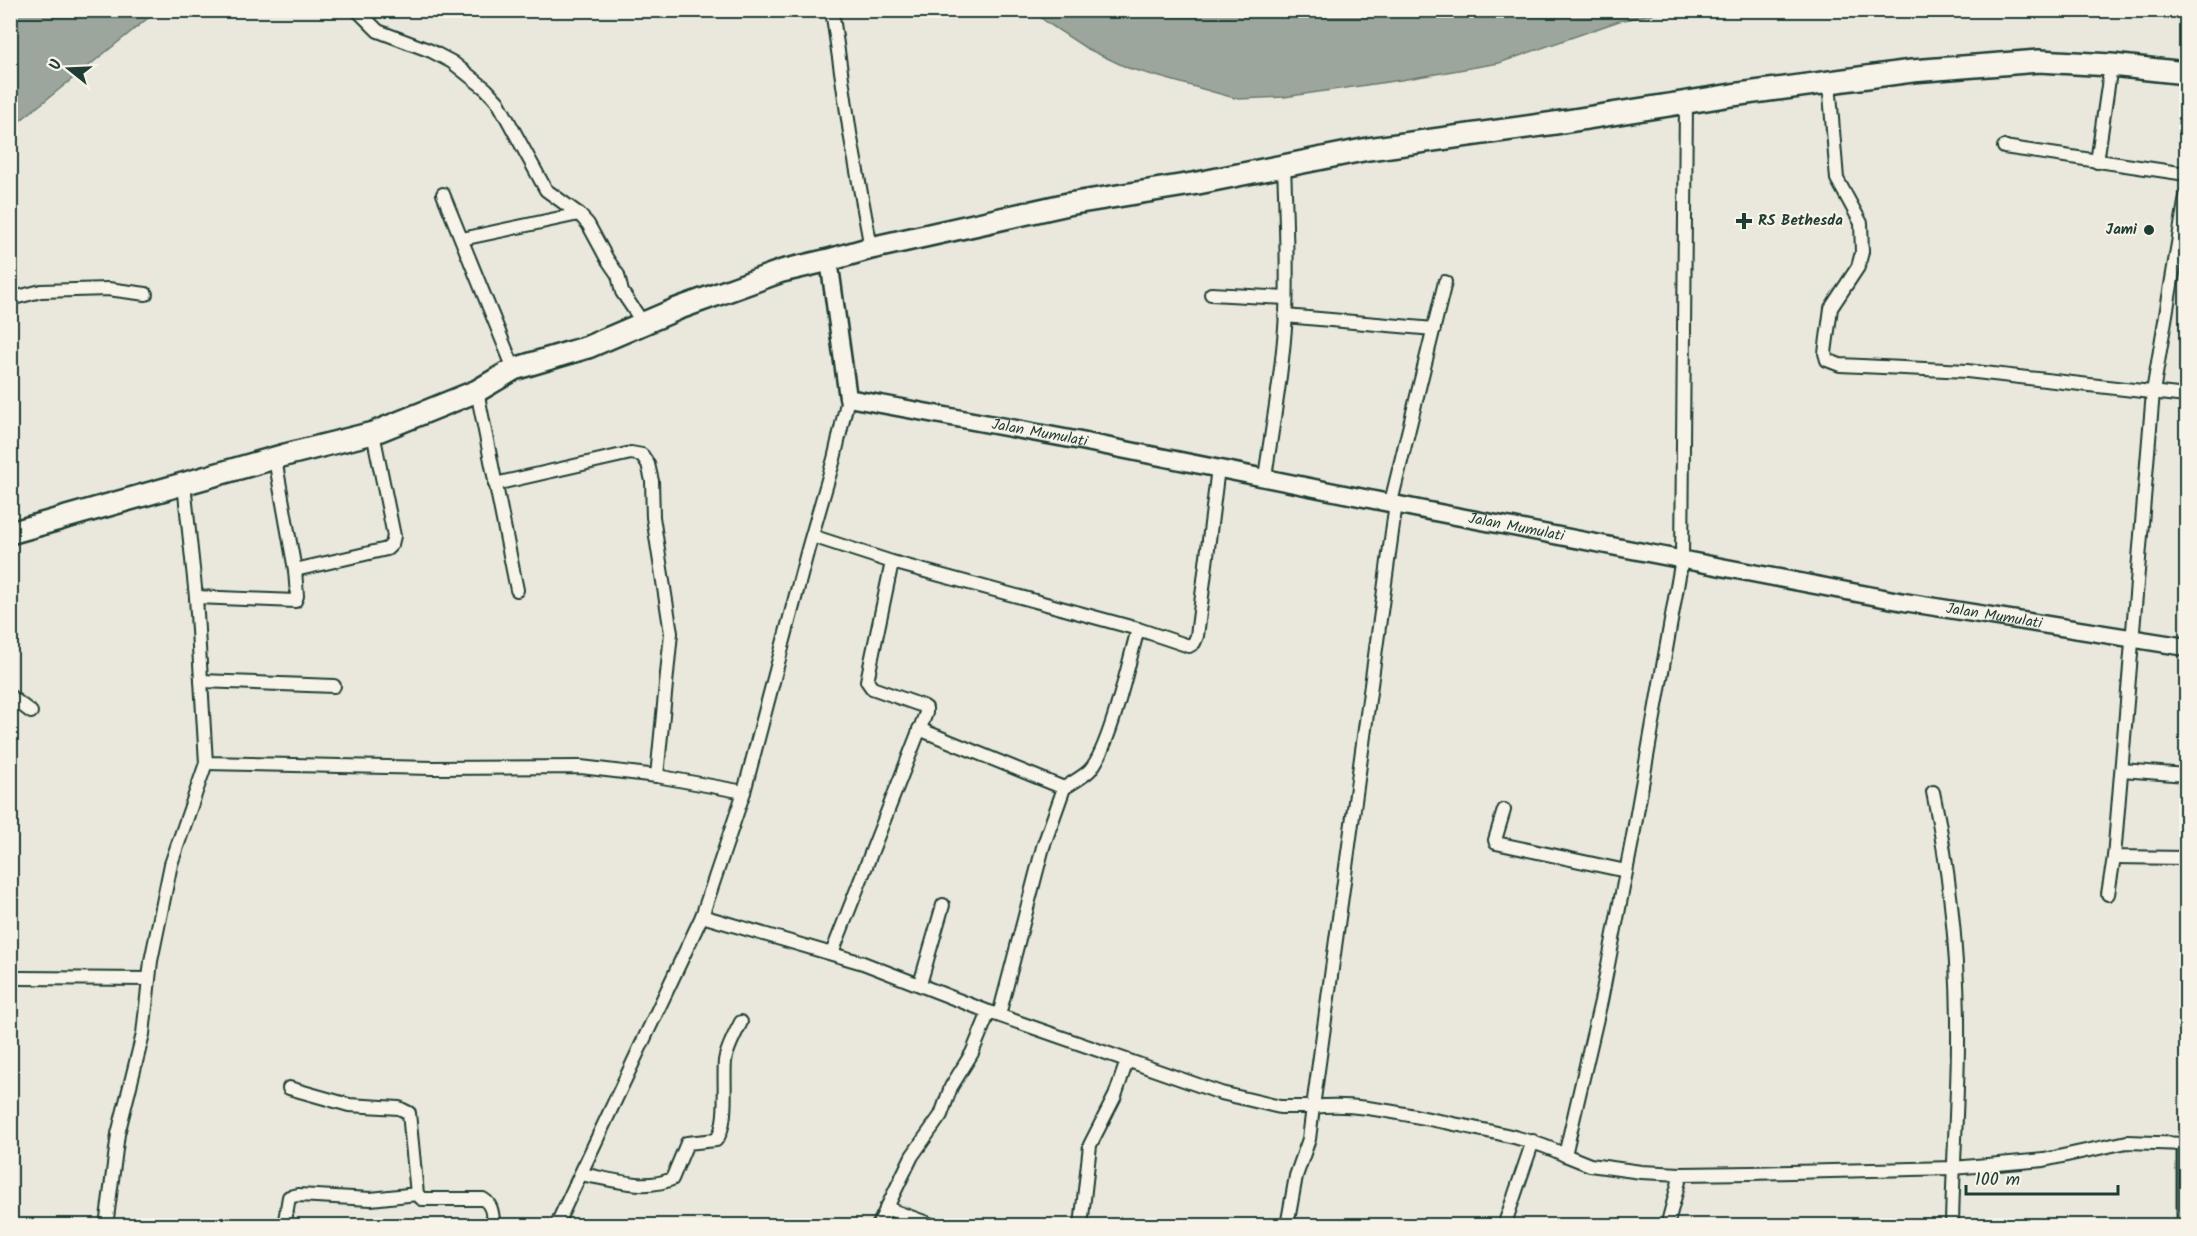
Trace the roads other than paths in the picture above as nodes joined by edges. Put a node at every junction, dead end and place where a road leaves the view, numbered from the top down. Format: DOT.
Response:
graph roads {
  1 [pos="357,10"];
  2 [pos="832,10"];
  3 [pos="2111,65"];
  4 [pos="2187,73"];
  5 [pos="1828,82"];
  6 [pos="1686,103"];
  7 [pos="2004,147"];
  8 [pos="2097,162"];
  9 [pos="1284,166"];
  10 [pos="2187,174"];
  11 [pos="443,194"];
  12 [pos="2187,196"];
  13 [pos="579,214"];
  14 [pos="462,239"];
  15 [pos="871,248"];
  16 [pos="829,260"];
  17 [pos="1445,282"];
  18 [pos="146,294"];
  19 [pos="1211,294"];
  20 [pos="1286,298"];
  21 [pos="10,299"];
  22 [pos="1286,316"];
  23 [pos="643,323"];
  24 [pos="1434,329"];
  25 [pos="514,369"];
  26 [pos="477,391"];
  27 [pos="2153,392"];
  28 [pos="2187,396"];
  29 [pos="848,398"];
  30 [pos="374,433"];
  31 [pos="275,459"];
  32 [pos="1218,468"];
  33 [pos="1265,477"];
  34 [pos="495,483"];
  35 [pos="184,484"];
  36 [pos="1394,503"];
  37 [pos="10,533"];
  38 [pos="812,536"];
  39 [pos="1682,559"];
  40 [pos="892,562"];
  41 [pos="296,570"];
  42 [pos="517,590"];
  43 [pos="196,597"];
  44 [pos="1138,629"];
  45 [pos="2133,637"];
  46 [pos="2187,647"];
  47 [pos="201,681"];
  48 [pos="334,686"];
  49 [pos="10,696"];
  50 [pos="31,712"];
  51 [pos="919,729"];
  52 [pos="206,764"];
  53 [pos="2122,770"];
  54 [pos="2187,775"];
  55 [pos="657,776"];
  56 [pos="1064,788"];
  57 [pos="744,792"];
  58 [pos="1934,792"];
  59 [pos="1504,810"];
  60 [pos="2114,857"];
  61 [pos="2187,858"];
  62 [pos="1626,871"];
  63 [pos="2108,894"];
  64 [pos="943,905"];
  65 [pos="702,916"];
  66 [pos="832,953"];
  67 [pos="20,978"];
  68 [pos="149,979"];
  69 [pos="920,984"];
  70 [pos="994,1013"];
  71 [pos="741,1022"];
  72 [pos="1127,1061"];
  73 [pos="289,1088"];
  74 [pos="1312,1107"];
  75 [pos="1533,1141"];
  76 [pos="2187,1144"];
  77 [pos="2187,1152"];
  78 [pos="1565,1155"];
  79 [pos="1953,1168"];
  80 [pos="581,1174"];
  81 [pos="1681,1174"];
  82 [pos="417,1194"];
  83 [pos="886,1208"];
  84 [pos="106,1226"];
  85 [pos="284,1226"];
  86 [pos="494,1226"];
  87 [pos="556,1226"];
  88 [pos="878,1226"];
  89 [pos="935,1226"];
  90 [pos="1081,1226"];
  91 [pos="1287,1226"];
  92 [pos="1504,1226"];
  93 [pos="1667,1226"];
  94 [pos="1952,1226"];
  95 [pos="2186,1226"];
  1 -- 13 [label="street"];
  2 -- 15 [label="street"];
  3 -- 4 [label="highway"];
  3 -- 5 [label="highway"];
  3 -- 8 [label="street"];
  5 -- 6 [label="highway"];
  5 -- 27 [label="street"];
  6 -- 9 [label="highway"];
  6 -- 39 [label="street"];
  7 -- 8 [label="street"];
  8 -- 10 [label="street"];
  9 -- 15 [label="highway"];
  9 -- 20 [label="street"];
  11 -- 14 [label="street"];
  12 -- 27 [label="street"];
  13 -- 14 [label="street"];
  13 -- 23 [label="street"];
  14 -- 25 [label="street"];
  15 -- 16 [label="highway"];
  16 -- 23 [label="highway"];
  16 -- 29 [label="street"];
  17 -- 24 [label="street"];
  18 -- 21 [label="street"];
  19 -- 20 [label="street"];
  20 -- 22 [label="street"];
  22 -- 24 [label="street"];
  22 -- 33 [label="street"];
  23 -- 25 [label="highway"];
  24 -- 36 [label="street"];
  25 -- 26 [label="highway"];
  26 -- 30 [label="highway"];
  26 -- 34 [label="street"];
  27 -- 28 [label="street"];
  27 -- 45 [label="street"];
  29 -- 32 [label="street, Jalan Mumulati"];
  29 -- 38 [label="street"];
  30 -- 31 [label="highway"];
  30 -- 41 [label="street"];
  31 -- 35 [label="highway"];
  31 -- 41 [label="street"];
  32 -- 33 [label="street, Jalan Mumulati"];
  32 -- 44 [label="street"];
  33 -- 36 [label="street, Jalan Mumulati"];
  34 -- 42 [label="street"];
  34 -- 55 [label="street"];
  35 -- 37 [label="highway"];
  35 -- 43 [label="street"];
  36 -- 39 [label="street, Jalan Mumulati"];
  36 -- 74 [label="street"];
  38 -- 40 [label="street"];
  38 -- 57 [label="street"];
  39 -- 45 [label="street, Jalan Mumulati"];
  39 -- 62 [label="street"];
  40 -- 44 [label="street"];
  40 -- 51 [label="street"];
  41 -- 43 [label="street"];
  43 -- 47 [label="street"];
  44 -- 56 [label="street"];
  45 -- 46 [label="street, Jalan Mumulati"];
  45 -- 53 [label="street"];
  47 -- 48 [label="street"];
  47 -- 52 [label="street"];
  49 -- 50 [label="street"];
  51 -- 56 [label="street"];
  51 -- 66 [label="street"];
  52 -- 55 [label="street"];
  52 -- 68 [label="street"];
  53 -- 54 [label="street"];
  53 -- 60 [label="street"];
  55 -- 57 [label="street"];
  56 -- 70 [label="street"];
  57 -- 65 [label="street"];
  58 -- 79 [label="street"];
  59 -- 62 [label="street"];
  60 -- 61 [label="street"];
  60 -- 63 [label="street"];
  62 -- 78 [label="street"];
  64 -- 69 [label="street"];
  65 -- 66 [label="street"];
  65 -- 80 [label="street"];
  66 -- 69 [label="street"];
  67 -- 68 [label="street"];
  68 -- 84 [label="street"];
  69 -- 70 [label="street"];
  70 -- 72 [label="street"];
  70 -- 83 [label="street"];
  71 -- 80 [label="street"];
  72 -- 74 [label="street"];
  72 -- 90 [label="street"];
  73 -- 82 [label="street"];
  74 -- 75 [label="street"];
  74 -- 91 [label="street"];
  75 -- 78 [label="street"];
  75 -- 92 [label="street"];
  76 -- 79 [label="street"];
  77 -- 95 [label="street"];
  78 -- 81 [label="street"];
  79 -- 81 [label="street"];
  79 -- 94 [label="street"];
  80 -- 87 [label="street"];
  81 -- 93 [label="street"];
  82 -- 85 [label="street"];
  82 -- 86 [label="street"];
  83 -- 88 [label="street"];
  83 -- 89 [label="street"];
}
